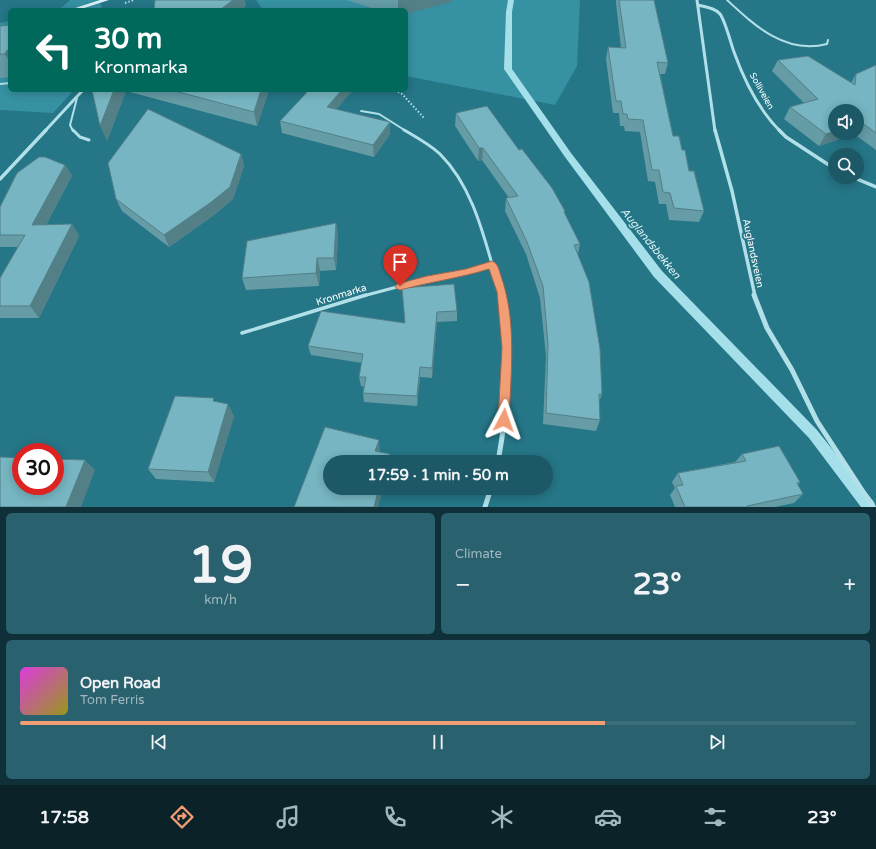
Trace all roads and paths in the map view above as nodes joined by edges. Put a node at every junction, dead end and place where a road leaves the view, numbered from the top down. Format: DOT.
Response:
graph roads {
  1 [pos="106,0"];
  2 [pos="697,0"];
  3 [pos="727,0"];
  4 [pos="698,5"];
  5 [pos="79,8"];
  6 [pos="828,40"];
  7 [pos="81,92"];
  8 [pos="77,96"];
  9 [pos="361,111"];
  10 [pos="89,140"];
  11 [pos="828,164"];
  12 [pos="0,179"];
  13 [pos="864,182"];
  14 [pos="876,187"];
  15 [pos="492,264"];
  16 [pos="242,333"];
  17 [pos="499,455"];
  18 [pos="489,495"];
  19 [pos="485,507"];
  20 [pos="873,507"];
  1 -- 5 [label="street"];
  2 -- 4 [label="street, Auglandsveien"];
  3 -- 6 [label="lane"];
  4 -- 11 [label="street, Solliveien"];
  4 -- 20 [label="street, Auglandsveien"];
  7 -- 8 [label="street"];
  8 -- 10 [label="lane"];
  8 -- 12 [label="street"];
  9 -- 15 [label="lane"];
  13 -- 14 [label="street"];
  15 -- 16 [label="lane, Kronmarka"];
  15 -- 17 [label="street"];
  18 -- 19 [label="street"];
}
